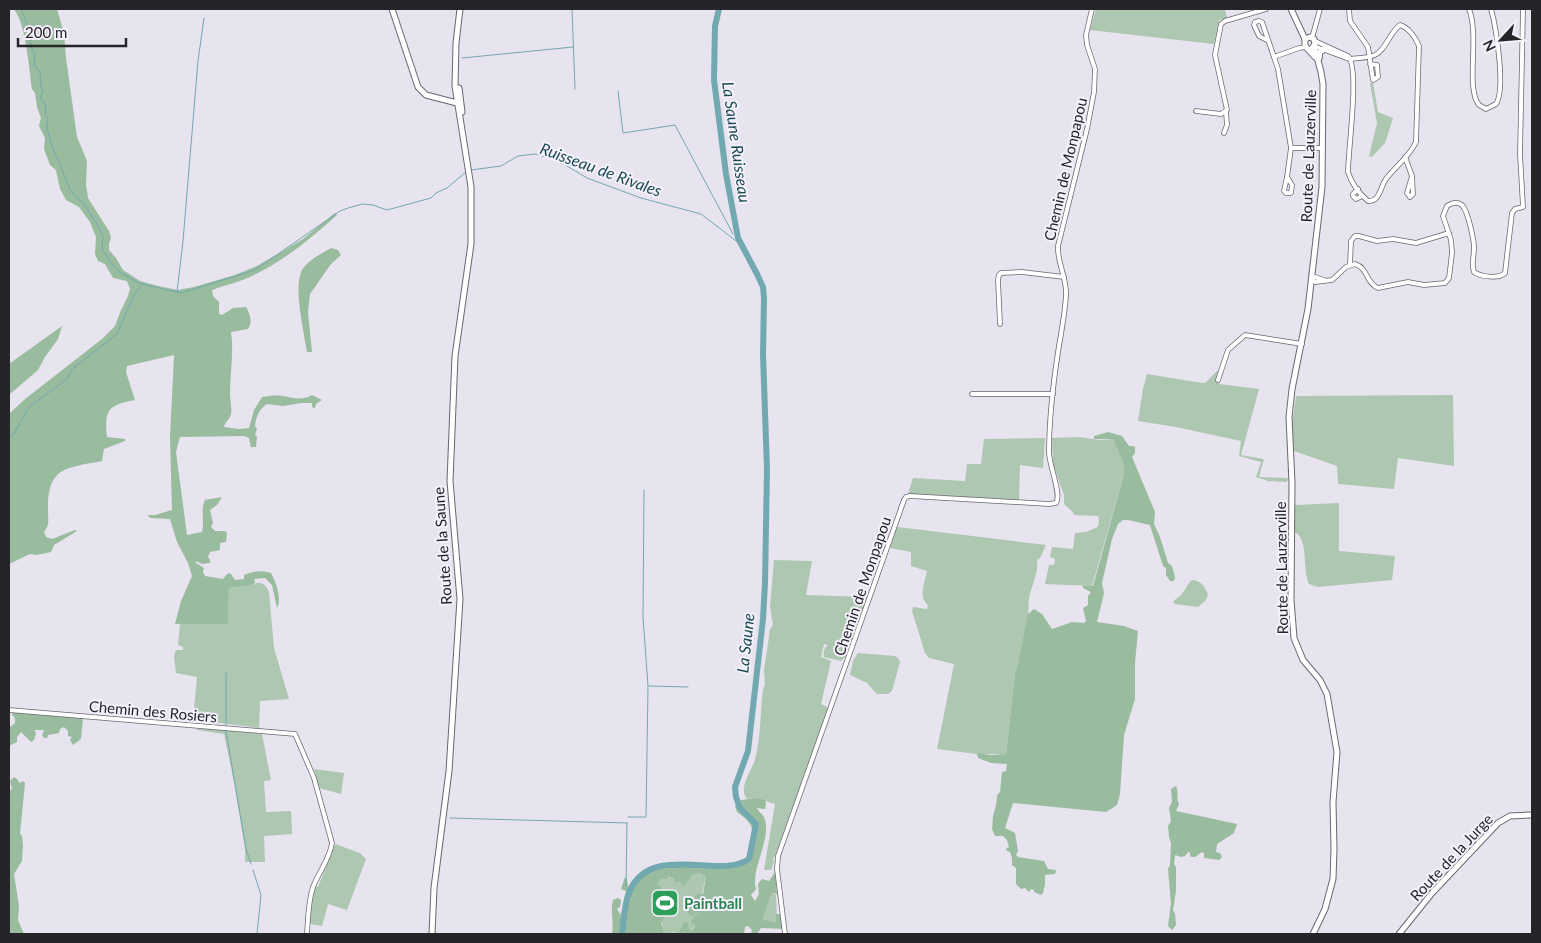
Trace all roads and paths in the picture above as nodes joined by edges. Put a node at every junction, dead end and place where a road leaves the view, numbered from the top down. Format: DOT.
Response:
graph roads {
  1 [pos="392,9"];
  2 [pos="460,9"];
  3 [pos="1092,9"];
  4 [pos="1266,9"];
  5 [pos="1291,9"];
  6 [pos="1320,9"];
  7 [pos="1349,9"];
  8 [pos="1469,9"];
  9 [pos="1491,9"];
  10 [pos="1523,9"];
  11 [pos="1267,40"];
  12 [pos="1310,43"];
  13 [pos="1324,49"];
  14 [pos="1369,56"];
  15 [pos="1274,57"];
  16 [pos="1351,59"];
  17 [pos="1370,64"];
  18 [pos="1320,66"];
  19 [pos="458,100"];
  20 [pos="1196,111"];
  21 [pos="1226,112"];
  22 [pos="1224,133"];
  23 [pos="1291,148"];
  24 [pos="1322,148"];
  25 [pos="1405,157"];
  26 [pos="1412,176"];
  27 [pos="1287,177"];
  28 [pos="1358,189"];
  29 [pos="1362,196"];
  30 [pos="1449,233"];
  31 [pos="1350,265"];
  32 [pos="1064,277"];
  33 [pos="1313,279"];
  34 [pos="1000,324"];
  35 [pos="1302,344"];
  36 [pos="1218,380"];
  37 [pos="972,394"];
  38 [pos="1053,394"];
  39 [pos="9,710"];
  40 [pos="1532,815"];
  41 [pos="307,934"];
  42 [pos="432,934"];
  43 [pos="785,934"];
  44 [pos="1313,934"];
  45 [pos="1399,934"];
  1 -- 19 [label="street"];
  2 -- 19 [label="street, Route de la Saune"];
  3 -- 32 [label="street, Chemin de Monpapou"];
  4 -- 21 [label="street"];
  5 -- 12 [label="street, Route de Lauzerville"];
  6 -- 12 [label="street"];
  7 -- 14 [label="street"];
  8 -- 9 [label="street"];
  10 -- 30 [label="street"];
  11 -- 11 [label="street"];
  11 -- 15 [label="street"];
  12 -- 13 [label="street"];
  12 -- 15 [label="street"];
  12 -- 16 [label="street"];
  12 -- 18 [label="street, Route de Lauzerville"];
  13 -- 16 [label="street"];
  13 -- 18 [label="street"];
  14 -- 16 [label="street"];
  14 -- 17 [label="street"];
  14 -- 25 [label="street"];
  15 -- 23 [label="street"];
  16 -- 28 [label="street"];
  18 -- 24 [label="street, Route de Lauzerville"];
  19 -- 42 [label="street, Route de la Saune"];
  20 -- 21 [label="street"];
  21 -- 22 [label="street"];
  23 -- 24 [label="street"];
  23 -- 27 [label="street"];
  24 -- 33 [label="street, Route de Lauzerville"];
  25 -- 26 [label="street"];
  25 -- 29 [label="street"];
  28 -- 29 [label="street"];
  28 -- 29 [label="street"];
  30 -- 31 [label="street"];
  30 -- 31 [label="street"];
  31 -- 33 [label="street"];
  32 -- 34 [label="street"];
  32 -- 38 [label="street, Chemin de Monpapou"];
  33 -- 35 [label="street, Route de Lauzerville"];
  35 -- 36 [label="street"];
  35 -- 44 [label="street, Route de Lauzerville"];
  37 -- 38 [label="street"];
  38 -- 43 [label="street, Chemin de Monpapou"];
  39 -- 41 [label="street, Chemin des Rosiers"];
  40 -- 45 [label="street, Route de la Jurge"];
}
